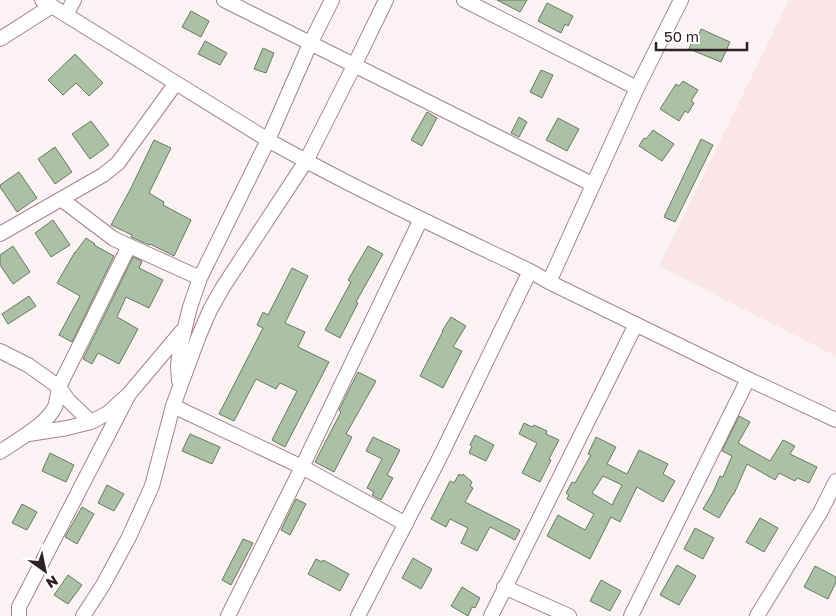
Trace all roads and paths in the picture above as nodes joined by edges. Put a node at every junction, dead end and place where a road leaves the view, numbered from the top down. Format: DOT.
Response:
graph roads {
  1 [pos="74,0"];
  2 [pos="224,0"];
  3 [pos="332,0"];
  4 [pos="386,0"];
  5 [pos="464,0"];
  6 [pos="681,0"];
  7 [pos="47,3"];
  8 [pos="66,15"];
  9 [pos="0,39"];
  10 [pos="310,44"];
  11 [pos="354,66"];
  12 [pos="176,83"];
  13 [pos="637,88"];
  14 [pos="268,140"];
  15 [pos="306,162"];
  16 [pos="592,184"];
  17 [pos="61,199"];
  18 [pos="421,218"];
  19 [pos="0,234"];
  20 [pos="129,246"];
  21 [pos="530,271"];
  22 [pos="200,278"];
  23 [pos="548,282"];
  24 [pos="636,324"];
  25 [pos="185,328"];
  26 [pos="0,351"];
  27 [pos="748,380"];
  28 [pos="59,387"];
  29 [pos="180,388"];
  30 [pos="130,394"];
  31 [pos="173,406"];
  32 [pos="836,420"];
  33 [pos="91,422"];
  34 [pos="26,434"];
  35 [pos="0,452"];
  36 [pos="302,467"];
  37 [pos="836,481"];
  38 [pos="406,524"];
  39 [pos="504,587"];
  40 [pos="19,616"];
  41 [pos="83,616"];
  42 [pos="228,616"];
  43 [pos="358,616"];
  44 [pos="490,616"];
  45 [pos="569,616"];
  46 [pos="631,616"];
  47 [pos="757,616"];
  1 -- 8 [label="street"];
  2 -- 10 [label="street"];
  3 -- 10 [label="street"];
  4 -- 11 [label="street"];
  5 -- 13 [label="street"];
  6 -- 13 [label="street"];
  7 -- 8 [label="street"];
  7 -- 9 [label="street"];
  8 -- 12 [label="street"];
  10 -- 11 [label="street"];
  10 -- 14 [label="street"];
  11 -- 15 [label="street"];
  11 -- 16 [label="street"];
  12 -- 14 [label="street"];
  12 -- 17 [label="street"];
  13 -- 16 [label="street"];
  14 -- 15 [label="street"];
  14 -- 22 [label="street"];
  15 -- 18 [label="street"];
  15 -- 29 [label="street"];
  16 -- 23 [label="street"];
  17 -- 19 [label="street"];
  17 -- 20 [label="street"];
  18 -- 21 [label="street"];
  18 -- 36 [label="street"];
  20 -- 22 [label="street"];
  20 -- 28 [label="street"];
  21 -- 23 [label="street"];
  21 -- 38 [label="street"];
  22 -- 25 [label="street"];
  23 -- 24 [label="street"];
  24 -- 27 [label="street"];
  24 -- 39 [label="street"];
  25 -- 29 [label="street"];
  25 -- 30 [label="street"];
  26 -- 28 [label="street"];
  27 -- 32 [label="street"];
  27 -- 46 [label="street"];
  28 -- 33 [label="street"];
  28 -- 34 [label="street"];
  29 -- 31 [label="street"];
  30 -- 33 [label="street"];
  30 -- 40 [label="street"];
  31 -- 36 [label="street"];
  31 -- 41 [label="street"];
  33 -- 34 [label="street"];
  34 -- 35 [label="street"];
  36 -- 38 [label="street"];
  36 -- 42 [label="street"];
  37 -- 47 [label="street"];
  38 -- 43 [label="street"];
  39 -- 44 [label="street"];
  39 -- 45 [label="street"];
}
